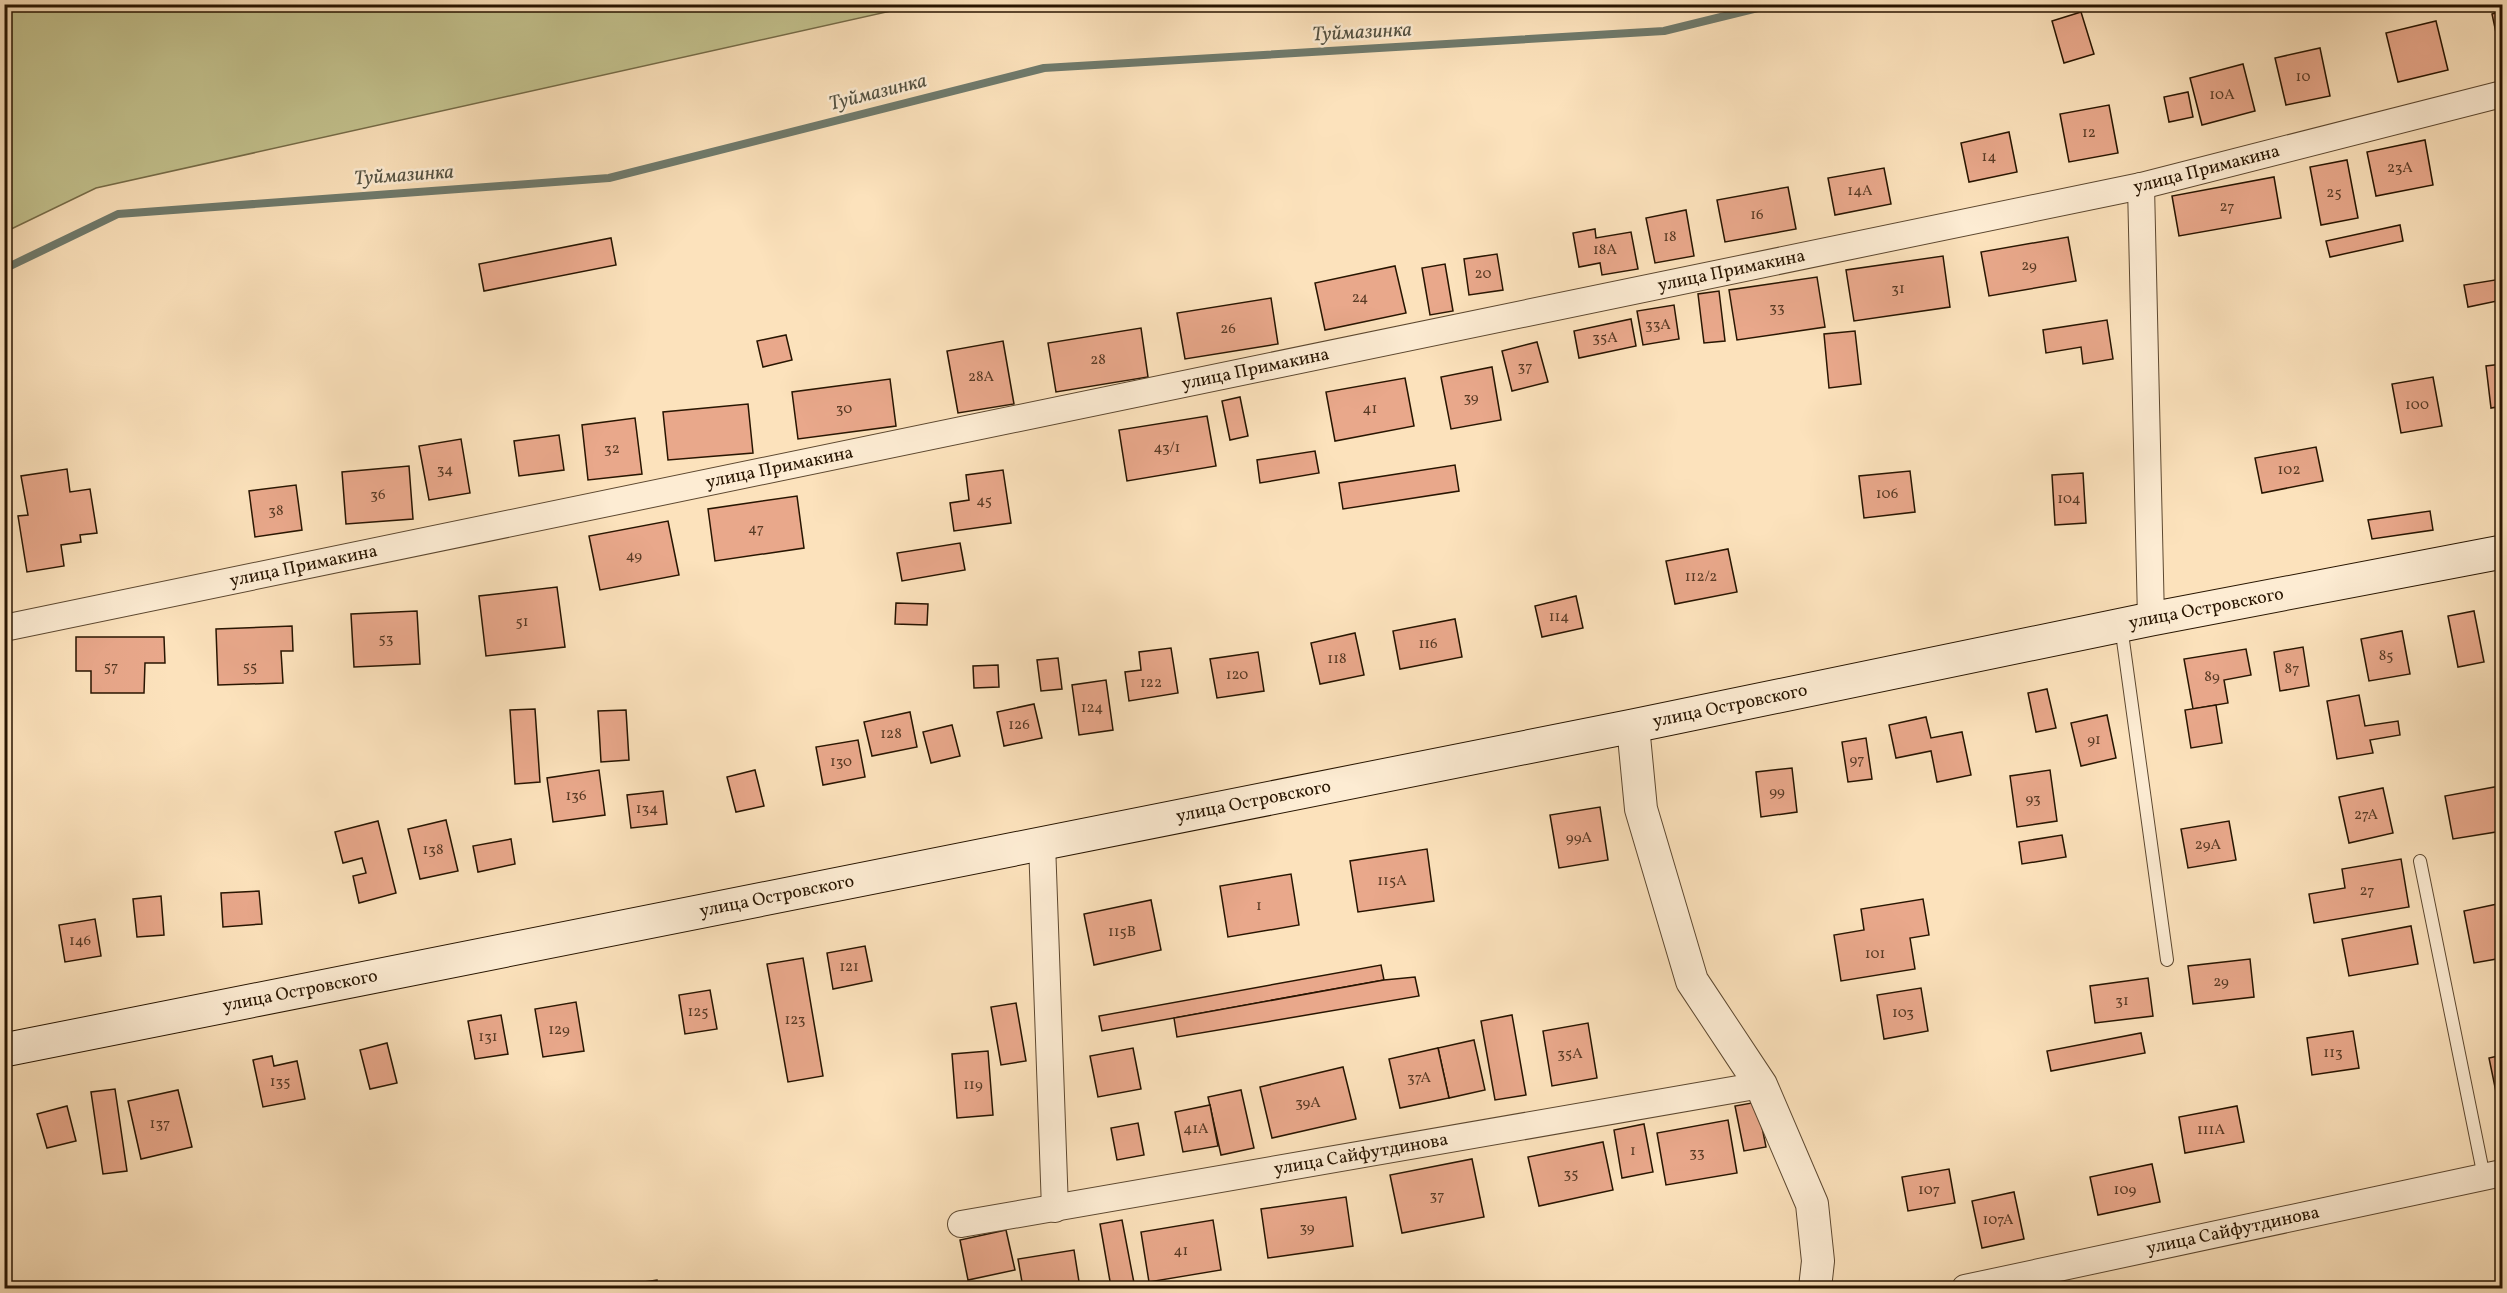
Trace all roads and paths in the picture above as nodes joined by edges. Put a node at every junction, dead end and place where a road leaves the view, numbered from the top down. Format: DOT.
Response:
graph roads {
  1 [pos="2502,94"];
  2 [pos="2141,186"];
  3 [pos="2502,552"];
  4 [pos="2135,622"];
  5 [pos="4,628"];
  6 [pos="1633,726"];
  7 [pos="1042,843"];
  8 [pos="2420,861"];
  9 [pos="2167,960"];
  10 [pos="4,1050"];
  11 [pos="1761,1085"];
  12 [pos="2493,1175"];
  13 [pos="1055,1209"];
  14 [pos="961,1224"];
  15 [pos="1815,1288"];
  16 [pos="1965,1288"];
  1 -- 2 [label="street, улица Примакина"];
  2 -- 4 [label="street"];
  2 -- 5 [label="street, улица Примакина"];
  3 -- 4 [label="main road, улица Островского"];
  4 -- 6 [label="main road, улица Островского"];
  4 -- 9 [label="lane"];
  6 -- 7 [label="main road, улица Островского"];
  6 -- 11 [label="street"];
  7 -- 10 [label="main road, улица Островского"];
  7 -- 13 [label="street"];
  8 -- 12 [label="lane"];
  11 -- 13 [label="street, улица Сайфутдинова"];
  11 -- 15 [label="street"];
  12 -- 16 [label="street, улица Сайфутдинова"];
  13 -- 14 [label="street, улица Сайфутдинова"];
}
